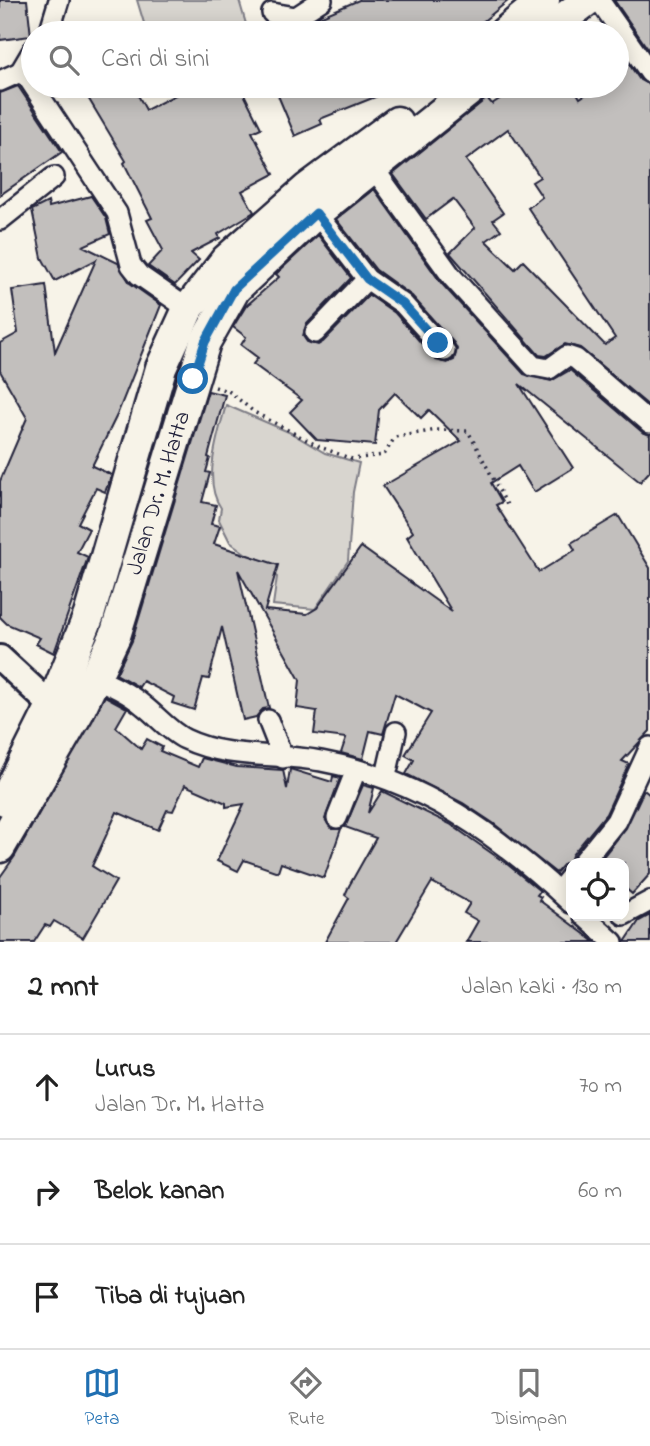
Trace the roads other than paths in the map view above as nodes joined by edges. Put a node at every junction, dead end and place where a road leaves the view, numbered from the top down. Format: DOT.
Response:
graph roads {
  1 [pos="59,0"];
  2 [pos="322,0"];
  3 [pos="544,0"];
  4 [pos="588,0"];
  5 [pos="599,0"];
  6 [pos="272,13"];
  7 [pos="53,21"];
  8 [pos="518,21"];
  9 [pos="560,21"];
  10 [pos="614,21"];
  11 [pos="629,43"];
  12 [pos="20,72"];
  13 [pos="650,73"];
  14 [pos="0,81"];
  15 [pos="41,98"];
  16 [pos="424,98"];
  17 [pos="460,98"];
  18 [pos="372,166"];
  19 [pos="54,177"];
  20 [pos="316,213"];
  21 [pos="0,220"];
  22 [pos="367,279"];
  23 [pos="188,309"];
  24 [pos="315,332"];
  25 [pos="444,351"];
  26 [pos="650,423"];
  27 [pos="0,658"];
  28 [pos="93,677"];
  29 [pos="52,706"];
  30 [pos="268,720"];
  31 [pos="396,732"];
  32 [pos="650,747"];
  33 [pos="44,749"];
  34 [pos="283,758"];
  35 [pos="356,770"];
  36 [pos="386,776"];
  37 [pos="0,809"];
  38 [pos="337,818"];
  39 [pos="0,847"];
  40 [pos="586,858"];
  41 [pos="566,889"];
  42 [pos="650,901"];
  43 [pos="629,912"];
  44 [pos="589,921"];
  45 [pos="619,921"];
  46 [pos="607,937"];
  1 -- 7 [label="street"];
  2 -- 6 [label="street"];
  3 -- 8 [label="main road"];
  4 -- 9 [label="main road"];
  5 -- 10 [label="street"];
  11 -- 13 [label="street"];
  12 -- 14 [label="street"];
  15 -- 23 [label="street"];
  16 -- 23 [label="main road, Jalan Dr. M. Hatta"];
  17 -- 18 [label="main road, Jalan Dr. M. Hatta"];
  18 -- 20 [label="main road, Jalan Dr. M. Hatta"];
  18 -- 26 [label="street"];
  19 -- 21 [label="street"];
  20 -- 22 [label="street"];
  20 -- 28 [label="main road, Jalan Dr. M. Hatta"];
  22 -- 24 [label="street"];
  22 -- 25 [label="street"];
  23 -- 29 [label="main road, Jalan Dr. M. Hatta"];
  27 -- 29 [label="street"];
  28 -- 33 [label="main road, Jalan Dr. M. Hatta"];
  28 -- 34 [label="street"];
  29 -- 33 [label="main road, Jalan Dr. M. Hatta"];
  30 -- 34 [label="street"];
  31 -- 36 [label="street"];
  32 -- 40 [label="street"];
  33 -- 37 [label="main road"];
  33 -- 39 [label="main road"];
  34 -- 35 [label="street"];
  35 -- 36 [label="street"];
  35 -- 38 [label="street"];
  36 -- 41 [label="street"];
  42 -- 43 [label="street"];
  44 -- 46 [label="street"];
  45 -- 46 [label="street"];
}
